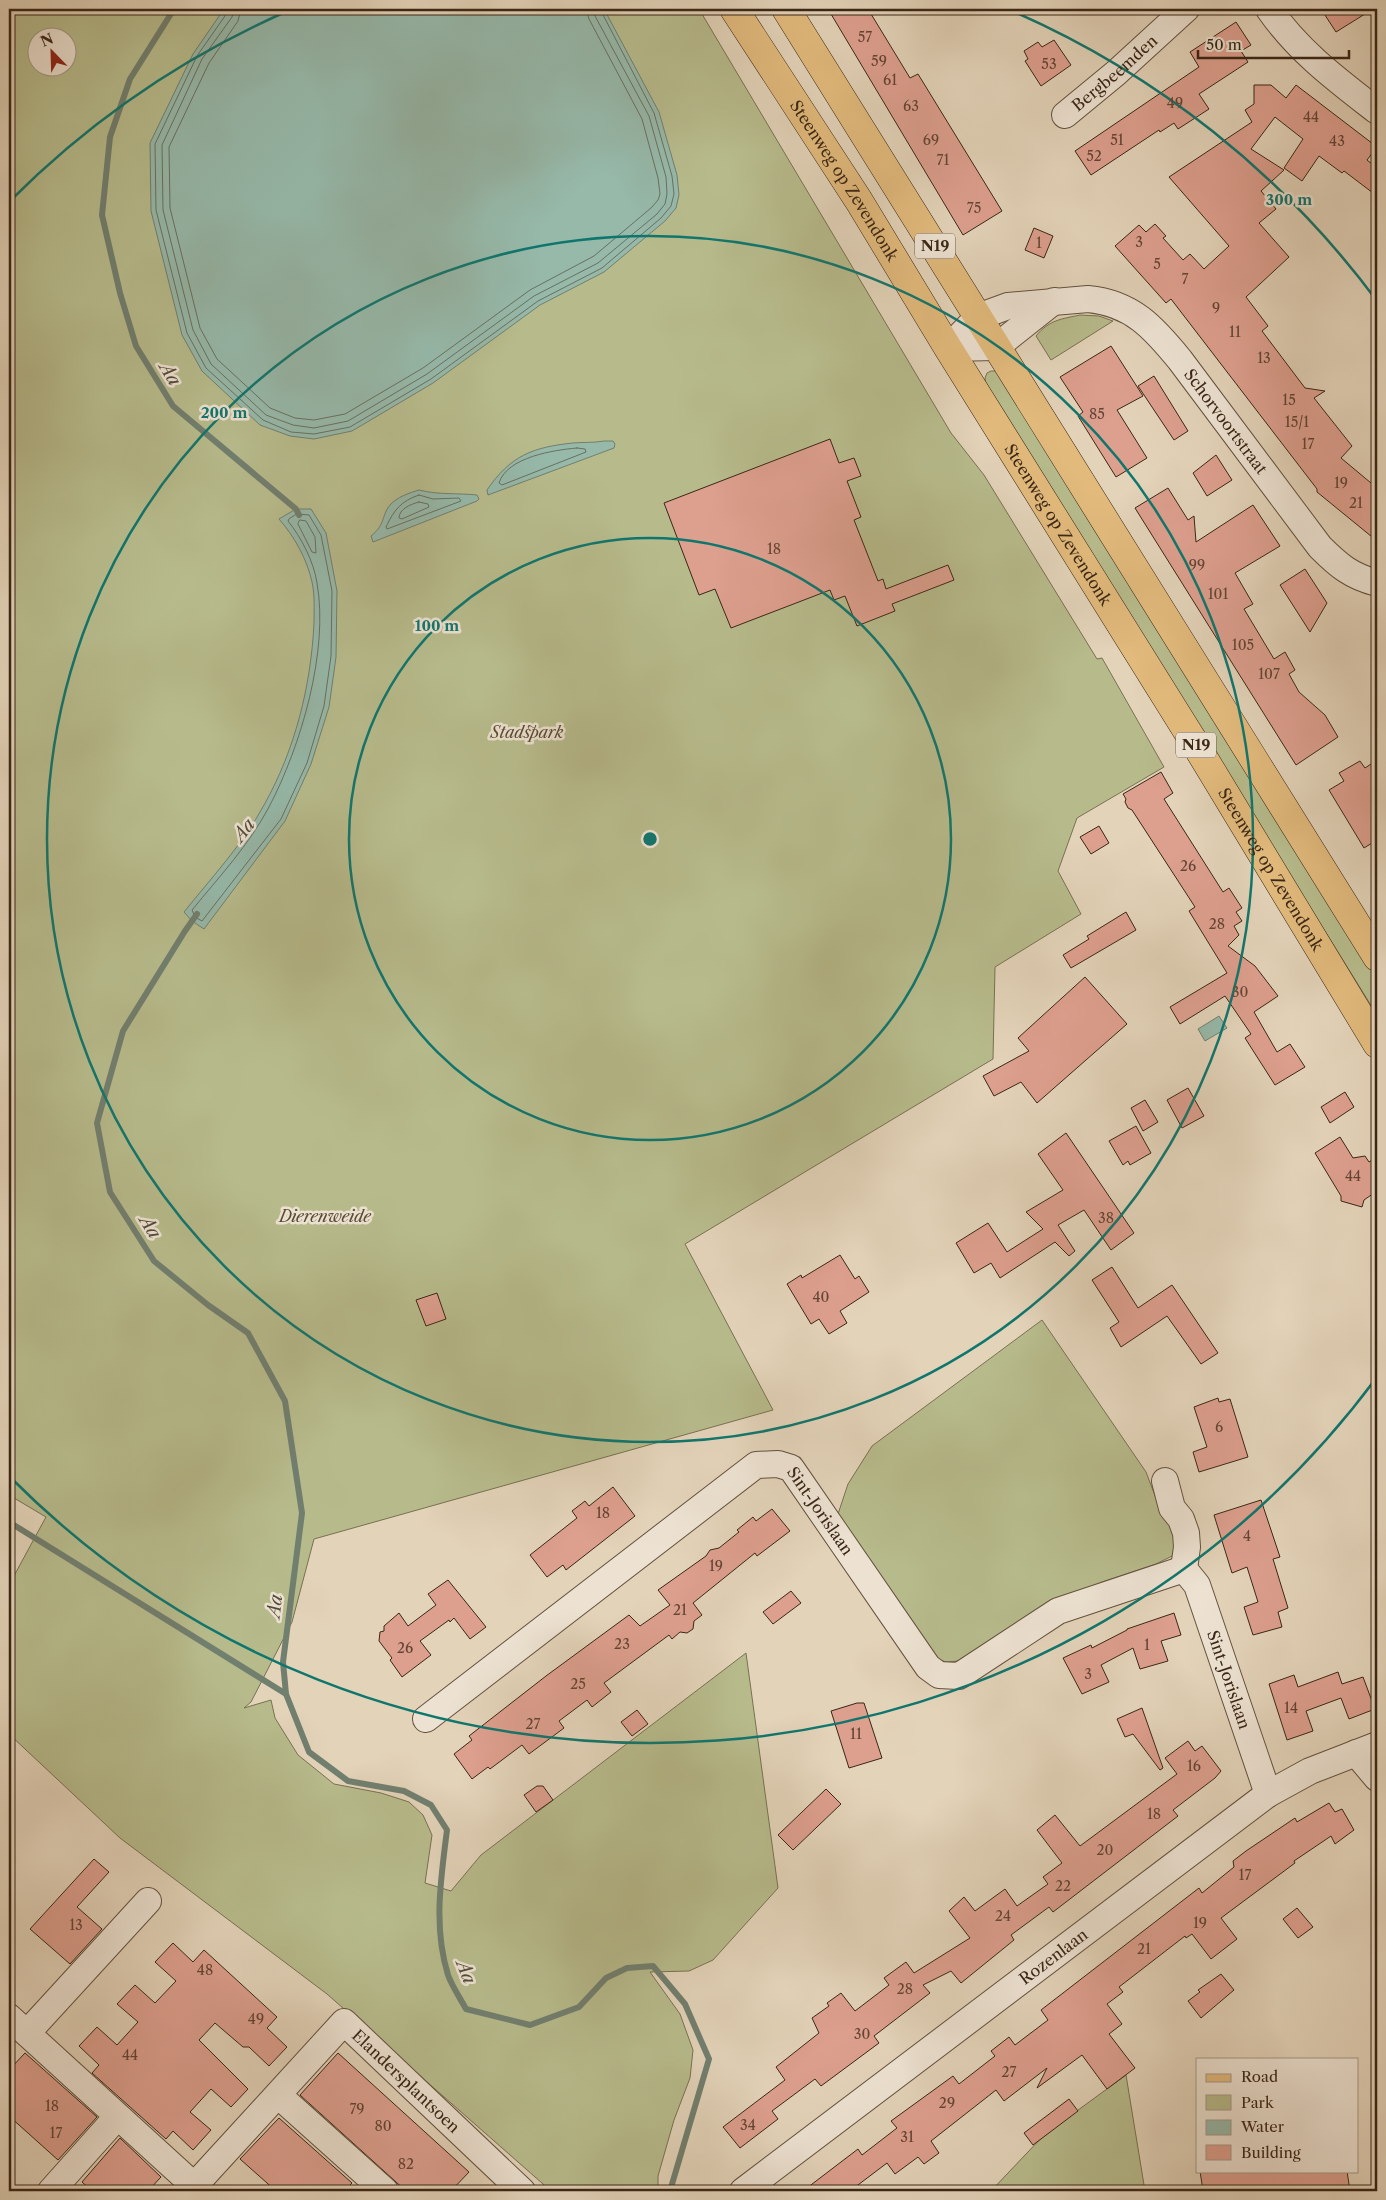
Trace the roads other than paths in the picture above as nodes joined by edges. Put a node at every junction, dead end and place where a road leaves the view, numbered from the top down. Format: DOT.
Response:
graph roads {
  1 [pos="734,9"];
  2 [pos="786,9"];
  3 [pos="1186,9"];
  4 [pos="1269,9"];
  5 [pos="1377,112"];
  6 [pos="1065,115"];
  7 [pos="1054,301"];
  8 [pos="978,317"];
  9 [pos="996,347"];
  10 [pos="948,348"];
  11 [pos="1377,583"];
  12 [pos="1377,957"];
  13 [pos="1377,1044"];
  14 [pos="1165,1481"];
  15 [pos="1184,1569"];
  16 [pos="426,1719"];
  17 [pos="1366,1749"];
  18 [pos="1377,1778"];
  19 [pos="1268,1794"];
  20 [pos="148,1901"];
  21 [pos="18,2025"];
  22 [pos="278,2095"];
  23 [pos="117,2117"];
  24 [pos="197,2189"];
  25 [pos="50,2191"];
  26 [pos="385,2191"];
  27 [pos="522,2191"];
  28 [pos="743,2191"];
  1 -- 10 [label="main road, Steenweg op Zevendonk / N19"];
  2 -- 8 [label="main road, N19"];
  3 -- 6 [label="street, Bergbeemden"];
  4 -- 5 [label="street"];
  7 -- 8 [label="street, Schorvoortstraat"];
  7 -- 9 [label="street"];
  7 -- 11 [label="street, Schorvoortstraat"];
  8 -- 9 [label="main road, N19"];
  8 -- 10 [label="street, Schorvoortstraat"];
  9 -- 10 [label="street"];
  9 -- 12 [label="main road, N19"];
  10 -- 13 [label="main road, Steenweg op Zevendonk / N19"];
  14 -- 15 [label="street"];
  15 -- 16 [label="street, Sint-Jorislaan"];
  15 -- 19 [label="street, Sint-Jorislaan"];
  17 -- 18 [label="street"];
  17 -- 19 [label="street, Rozenlaan"];
  19 -- 28 [label="street, Rozenlaan"];
  20 -- 21 [label="street, Elandersplantsoen"];
  21 -- 23 [label="street, Elandersplantsoen"];
  22 -- 24 [label="street, Elandersplantsoen"];
  22 -- 26 [label="street"];
  22 -- 27 [label="street, Elandersplantsoen"];
  23 -- 24 [label="street, Elandersplantsoen"];
  23 -- 25 [label="street"];
}
